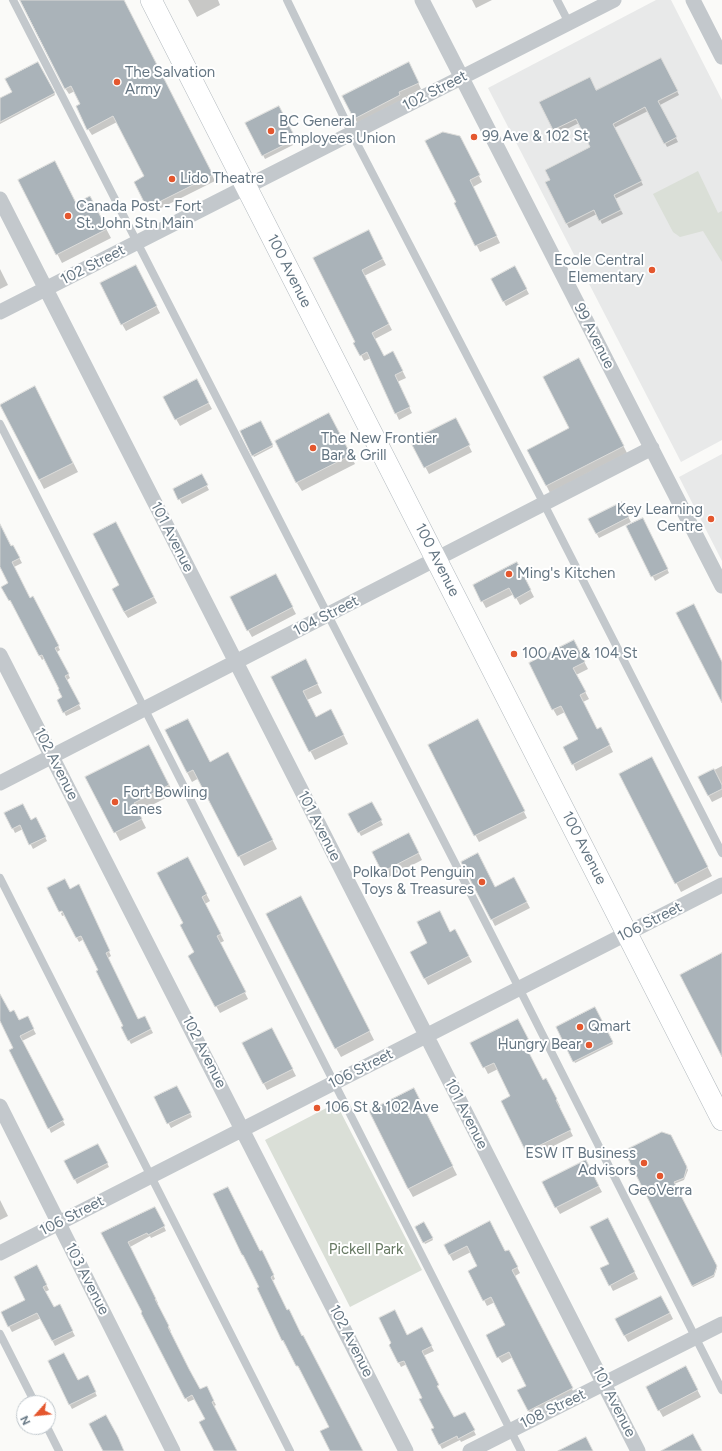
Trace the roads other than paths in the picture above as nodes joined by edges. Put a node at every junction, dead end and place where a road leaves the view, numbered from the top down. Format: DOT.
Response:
graph roads {
  1 [pos="13,0"];
  2 [pos="151,0"];
  3 [pos="287,0"];
  4 [pos="422,0"];
  5 [pos="557,0"];
  6 [pos="614,0"];
  7 [pos="693,0"];
  8 [pos="569,23"];
  9 [pos="722,57"];
  10 [pos="461,77"];
  11 [pos="352,134"];
  12 [pos="246,187"];
  13 [pos="0,199"];
  14 [pos="137,243"];
  15 [pos="45,289"];
  16 [pos="0,312"];
  17 [pos="0,424"];
  18 [pos="652,448"];
  19 [pos="544,504"];
  20 [pos="437,559"];
  21 [pos="722,586"];
  22 [pos="328,616"];
  23 [pos="0,654"];
  24 [pos="236,663"];
  25 [pos="145,709"];
  26 [pos="52,757"];
  27 [pos="0,783"];
  28 [pos="722,853"];
  29 [pos="0,878"];
  30 [pos="722,885"];
  31 [pos="627,933"];
  32 [pos="519,988"];
  33 [pos="426,1036"];
  34 [pos="334,1083"];
  35 [pos="0,1106"];
  36 [pos="722,1120"];
  37 [pos="243,1129"];
  38 [pos="150,1176"];
  39 [pos="59,1222"];
  40 [pos="0,1253"];
  41 [pos="722,1324"];
  42 [pos="0,1334"];
  43 [pos="696,1338"];
  44 [pos="604,1384"];
  45 [pos="722,1390"];
  46 [pos="31,1395"];
  47 [pos="510,1430"];
  48 [pos="51,1435"];
  49 [pos="59,1451"];
  50 [pos="174,1451"];
  51 [pos="290,1451"];
  52 [pos="406,1451"];
  53 [pos="470,1451"];
  54 [pos="521,1451"];
  55 [pos="638,1451"];
  1 -- 14 [label="lane"];
  2 -- 12 [label="main road, 100 Avenue"];
  3 -- 11 [label="lane"];
  4 -- 10 [label="street, 99 Avenue"];
  5 -- 8 [label="lane"];
  6 -- 8 [label="street, 102 Street"];
  7 -- 9 [label="street"];
  8 -- 10 [label="street, 102 Street"];
  10 -- 11 [label="street, 102 Street"];
  10 -- 18 [label="street, 99 Avenue"];
  11 -- 12 [label="street, 102 Street"];
  11 -- 19 [label="lane"];
  12 -- 14 [label="street, 102 Street"];
  12 -- 20 [label="main road, 100 Avenue"];
  13 -- 15 [label="street, 101 Avenue"];
  14 -- 15 [label="street, 102 Street"];
  14 -- 22 [label="lane"];
  15 -- 16 [label="street, 102 Street"];
  15 -- 24 [label="street, 101 Avenue"];
  17 -- 25 [label="lane"];
  18 -- 19 [label="street, 104 Street"];
  18 -- 21 [label="street, 99 Avenue"];
  19 -- 20 [label="street, 104 Street"];
  19 -- 28 [label="lane"];
  20 -- 22 [label="street, 104 Street"];
  20 -- 31 [label="main road, 100 Avenue"];
  22 -- 24 [label="street, 104 Street"];
  22 -- 32 [label="lane"];
  23 -- 26 [label="street, 102 Avenue"];
  24 -- 25 [label="street, 104 Street"];
  24 -- 33 [label="street, 101 Avenue"];
  25 -- 26 [label="street, 104 Street"];
  25 -- 34 [label="lane"];
  26 -- 27 [label="street, 104 Street"];
  26 -- 37 [label="street, 102 Avenue"];
  29 -- 38 [label="lane"];
  30 -- 31 [label="street, 106 Street"];
  31 -- 32 [label="street, 106 Street"];
  31 -- 36 [label="main road, 100 Avenue"];
  32 -- 33 [label="street, 106 Street"];
  32 -- 43 [label="lane"];
  33 -- 34 [label="street, 106 Street"];
  33 -- 44 [label="street, 101 Avenue"];
  34 -- 37 [label="street, 106 Street"];
  34 -- 47 [label="lane"];
  35 -- 39 [label="street, 103 Avenue"];
  37 -- 38 [label="street, 106 Street"];
  37 -- 52 [label="street, 102 Avenue"];
  38 -- 39 [label="street, 106 Street"];
  38 -- 51 [label="lane"];
  39 -- 40 [label="street, 106 Street"];
  39 -- 50 [label="street, 103 Avenue"];
  41 -- 43 [label="street, 108 Street"];
  42 -- 46 [label="lane"];
  43 -- 44 [label="street, 108 Street"];
  43 -- 45 [label="lane"];
  44 -- 47 [label="street, 108 Street"];
  44 -- 55 [label="street, 101 Avenue"];
  47 -- 53 [label="street, 108 Street"];
  47 -- 54 [label="lane"];
  48 -- 49 [label="lane"];
}
